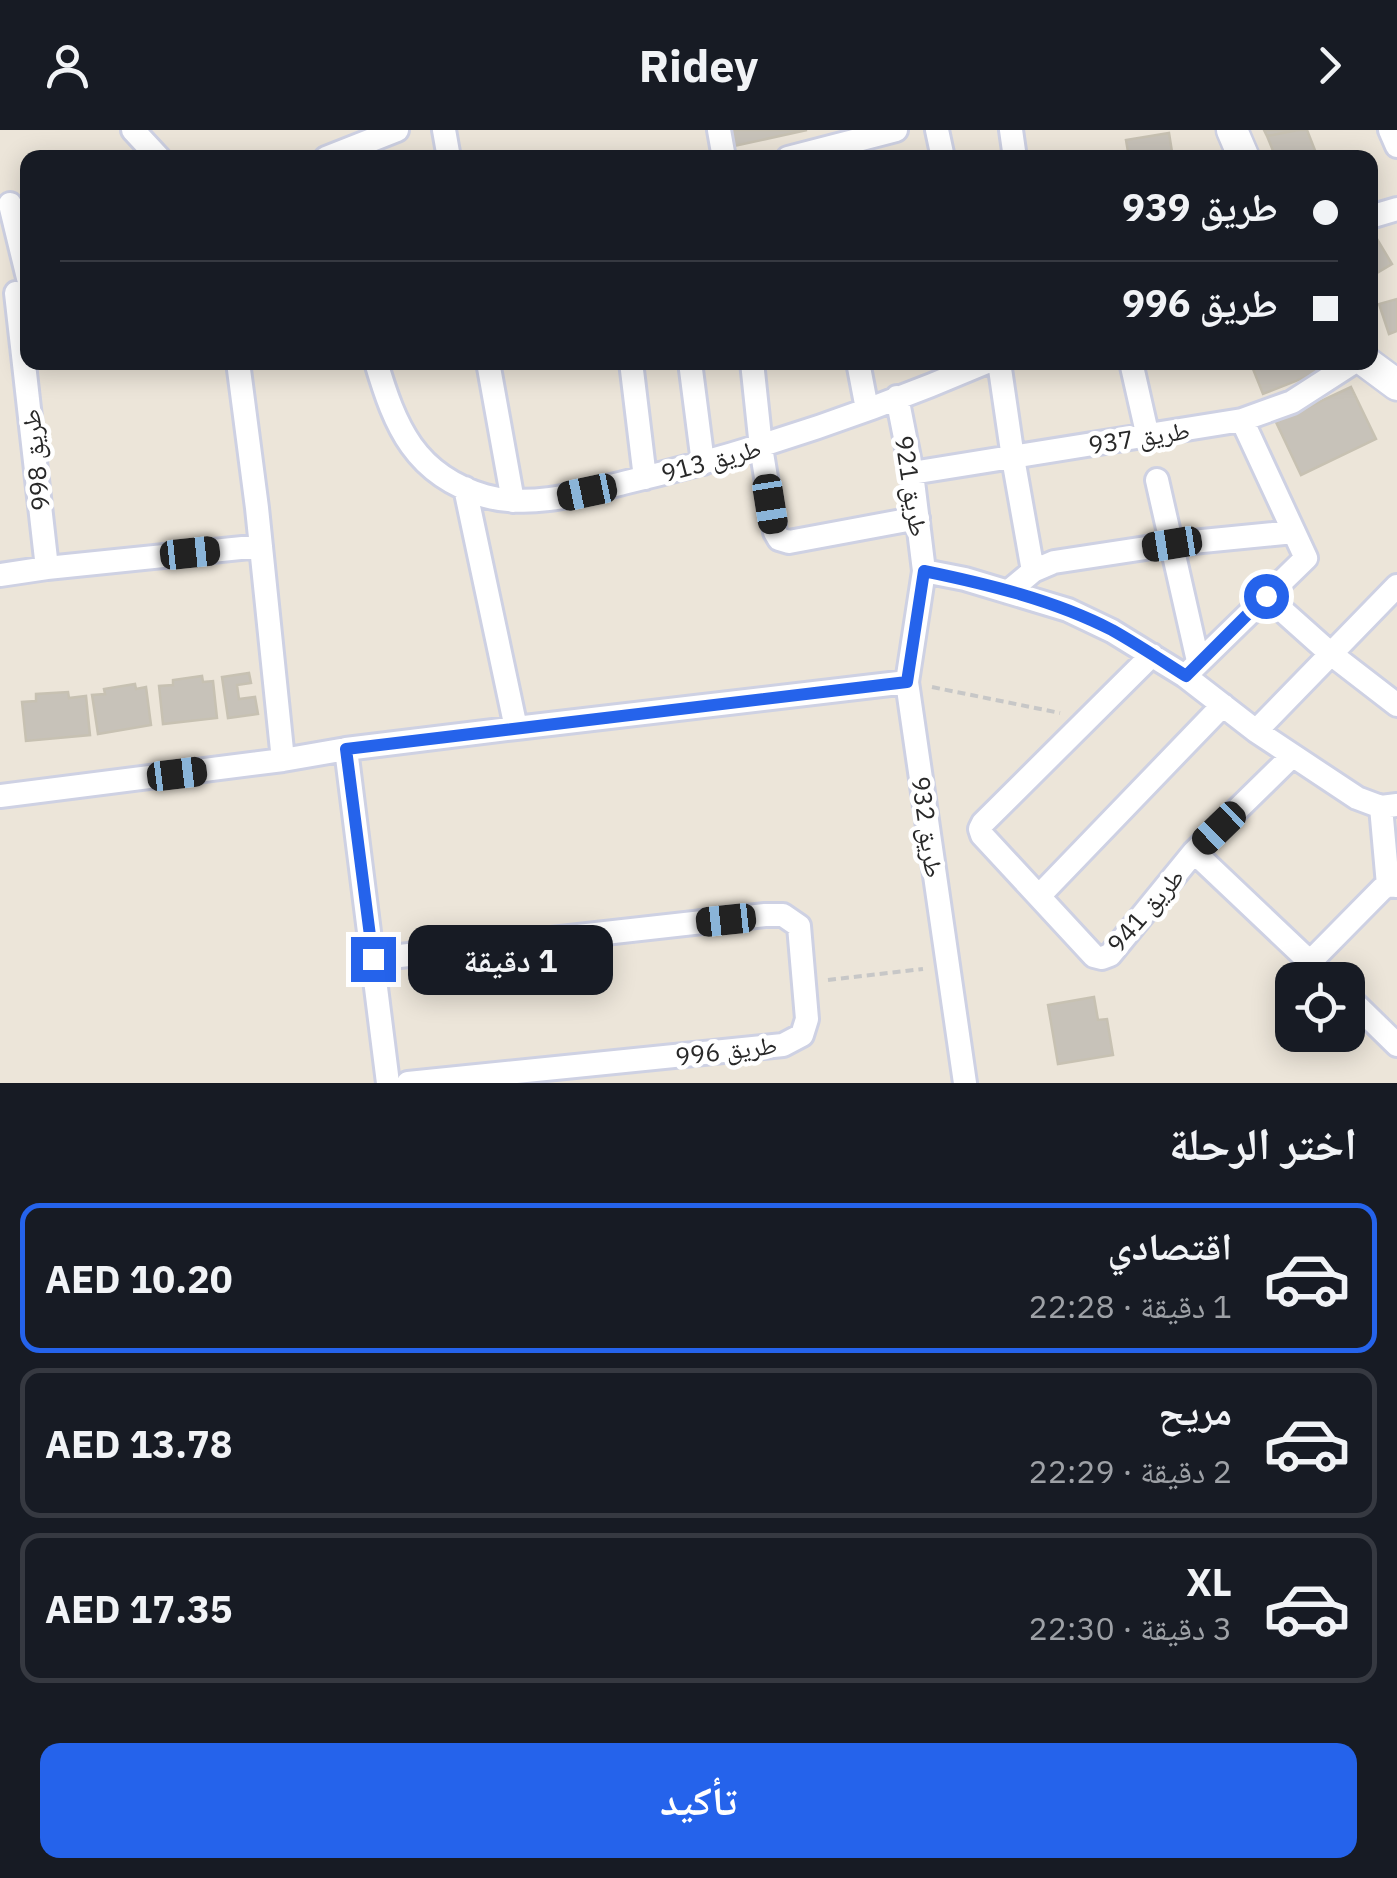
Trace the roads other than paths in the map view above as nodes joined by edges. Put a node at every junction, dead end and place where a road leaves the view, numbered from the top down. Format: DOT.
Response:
graph roads {
  1 [pos="133,130"];
  2 [pos="397,130"];
  3 [pos="896,130"];
  4 [pos="1390,130"];
  5 [pos="1397,146"];
  6 [pos="152,150"];
  7 [pos="346,150"];
  8 [pos="831,150"];
  9 [pos="12,203"];
  10 [pos="18,290"];
  11 [pos="26,370"];
  12 [pos="239,370"];
  13 [pos="378,370"];
  14 [pos="489,370"];
  15 [pos="631,370"];
  16 [pos="691,370"];
  17 [pos="753,370"];
  18 [pos="860,370"];
  19 [pos="968,370"];
  20 [pos="988,370"];
  21 [pos="1133,370"];
  22 [pos="1342,370"];
  23 [pos="1377,370"];
  24 [pos="1397,385"];
  25 [pos="897,397"];
  26 [pos="867,409"];
  27 [pos="1242,420"];
  28 [pos="1148,437"];
  29 [pos="761,447"];
  30 [pos="1013,458"];
  31 [pos="703,463"];
  32 [pos="912,474"];
  33 [pos="645,478"];
  34 [pos="1156,480"];
  35 [pos="465,488"];
  36 [pos="513,501"];
  37 [pos="918,518"];
  38 [pos="1294,532"];
  39 [pos="1172,544"];
  40 [pos="261,546"];
  41 [pos="47,568"];
  42 [pos="924,571"];
  43 [pos="1033,571"];
  44 [pos="0,575"];
  45 [pos="1397,586"];
  46 [pos="1008,592"];
  47 [pos="1266,596"];
  48 [pos="1331,654"];
  49 [pos="1152,655"];
  50 [pos="1192,668"];
  51 [pos="907,682"];
  52 [pos="1222,704"];
  53 [pos="1397,705"];
  54 [pos="516,728"];
  55 [pos="1256,732"];
  56 [pos="346,749"];
  57 [pos="1292,756"];
  58 [pos="283,760"];
  59 [pos="0,796"];
  60 [pos="1389,806"];
  61 [pos="1194,852"];
  62 [pos="1392,886"];
  63 [pos="1039,896"];
  64 [pos="373,959"];
  65 [pos="1310,962"];
  66 [pos="1365,1014"];
  67 [pos="1397,1044"];
  68 [pos="388,1083"];
  69 [pos="408,1083"];
  70 [pos="964,1083"];
  1 -- 6 [label="street"];
  2 -- 7 [label="street"];
  3 -- 8 [label="street"];
  4 -- 5 [label="street"];
  9 -- 10 [label="street, طريق 998"];
  11 -- 41 [label="street, طريق 998"];
  12 -- 40 [label="street"];
  13 -- 35 [label="street, طريق 913"];
  14 -- 36 [label="street"];
  15 -- 33 [label="street"];
  16 -- 31 [label="street"];
  17 -- 29 [label="street"];
  18 -- 26 [label="street, طريق 921"];
  19 -- 25 [label="street, طريق 913"];
  20 -- 30 [label="street"];
  21 -- 28 [label="street"];
  22 -- 27 [label="street, طريق 937"];
  23 -- 24 [label="street"];
  25 -- 26 [label="street, طريق 913"];
  25 -- 32 [label="street, طريق 921"];
  26 -- 29 [label="street, طريق 913"];
  27 -- 28 [label="street, طريق 937"];
  27 -- 38 [label="street"];
  28 -- 30 [label="street, طريق 937"];
  29 -- 31 [label="street, طريق 913"];
  29 -- 37 [label="street"];
  30 -- 32 [label="street, طريق 937"];
  30 -- 43 [label="street"];
  31 -- 33 [label="street, طريق 913"];
  32 -- 37 [label="street, طريق 921"];
  33 -- 36 [label="street, طريق 913"];
  34 -- 39 [label="street"];
  35 -- 36 [label="street, طريق 913"];
  35 -- 54 [label="street"];
  37 -- 42 [label="street, طريق 921"];
  38 -- 39 [label="street"];
  38 -- 47 [label="street"];
  39 -- 43 [label="street"];
  39 -- 50 [label="street"];
  40 -- 41 [label="street"];
  40 -- 58 [label="street"];
  41 -- 44 [label="street"];
  42 -- 46 [label="street, طريق 921"];
  42 -- 51 [label="street, طريق 932"];
  43 -- 46 [label="street"];
  45 -- 48 [label="street"];
  46 -- 49 [label="street, طريق 921"];
  47 -- 48 [label="street"];
  47 -- 50 [label="street"];
  48 -- 53 [label="street"];
  48 -- 55 [label="street"];
  49 -- 50 [label="street, طريق 921"];
  49 -- 63 [label="street, طريق 941"];
  50 -- 52 [label="street, طريق 921"];
  51 -- 54 [label="street"];
  51 -- 70 [label="street, طريق 932"];
  52 -- 55 [label="street, طريق 921"];
  52 -- 63 [label="street"];
  54 -- 56 [label="street"];
  55 -- 57 [label="street, طريق 921"];
  56 -- 58 [label="street"];
  56 -- 64 [label="street"];
  57 -- 60 [label="street, طريق 921"];
  57 -- 61 [label="street, طريق 941"];
  58 -- 59 [label="street"];
  60 -- 62 [label="street"];
  61 -- 63 [label="street, طريق 941"];
  61 -- 65 [label="street"];
  62 -- 65 [label="street"];
  64 -- 68 [label="street"];
  64 -- 69 [label="street, طريق 996"];
  66 -- 67 [label="street"];
}
